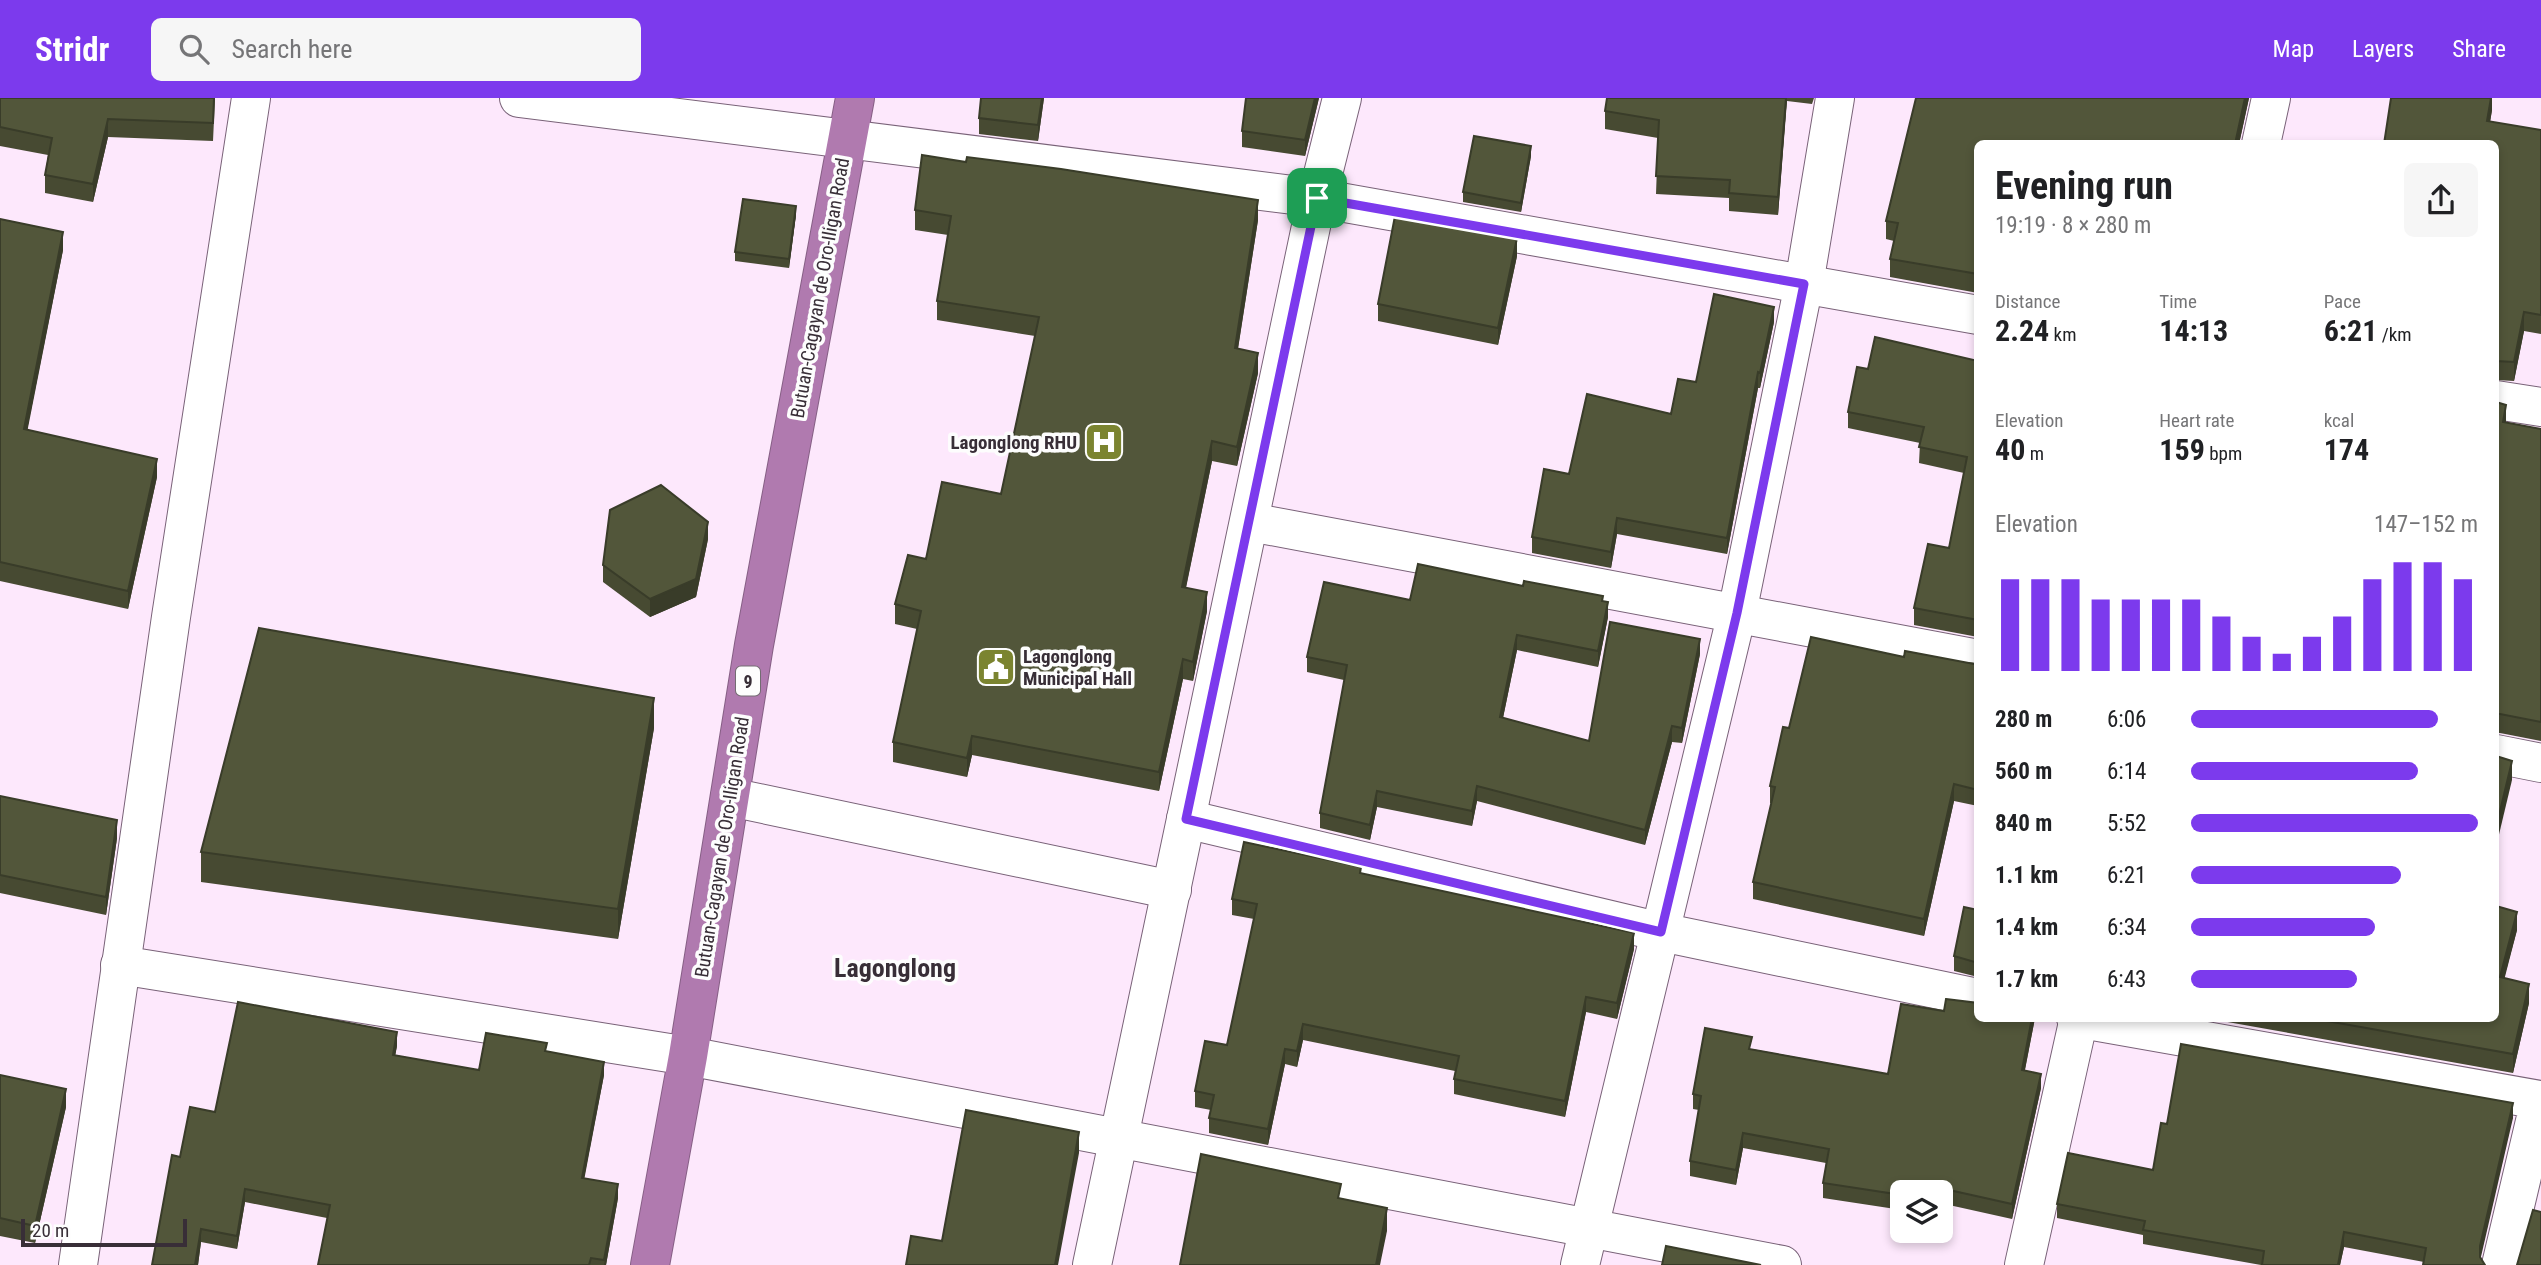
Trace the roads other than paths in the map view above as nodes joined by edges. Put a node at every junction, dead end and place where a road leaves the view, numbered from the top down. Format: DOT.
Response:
graph roads {
  1 [pos="251,98"];
  2 [pos="519,98"];
  3 [pos="855,98"];
  4 [pos="1342,98"];
  5 [pos="1835,98"];
  6 [pos="2271,98"];
  7 [pos="848,138"];
  8 [pos="2262,140"];
  9 [pos="1317,198"];
  10 [pos="1804,284"];
  11 [pos="1974,314"];
  12 [pos="2499,400"];
  13 [pos="2541,407"];
  14 [pos="1250,522"];
  15 [pos="1737,613"];
  16 [pos="1974,658"];
  17 [pos="2499,755"];
  18 [pos="2541,763"];
  19 [pos="730,797"];
  20 [pos="1186,819"];
  21 [pos="1172,890"];
  22 [pos="1661,932"];
  23 [pos="120,965"];
  24 [pos="1974,997"];
  25 [pos="2077,1022"];
  26 [pos="2096,1022"];
  27 [pos="688,1056"];
  28 [pos="2540,1098"];
  29 [pos="1117,1139"];
  30 [pos="1584,1247"];
  31 [pos="78,1265"];
  32 [pos="650,1265"];
  33 [pos="1093,1265"];
  34 [pos="1782,1265"];
  35 [pos="2024,1265"];
  36 [pos="2501,1265"];
  1 -- 23 [label="street"];
  2 -- 7 [label="street"];
  3 -- 7 [label="highway, Butuan-Cagayan de Oro-Iligan Road / 9"];
  4 -- 9 [label="street"];
  5 -- 10 [label="street"];
  6 -- 8 [label="street"];
  7 -- 9 [label="street"];
  7 -- 19 [label="highway, Butuan-Cagayan de Oro-Iligan Road / 9"];
  9 -- 10 [label="street"];
  9 -- 14 [label="street"];
  10 -- 11 [label="street"];
  10 -- 15 [label="street"];
  12 -- 13 [label="street"];
  14 -- 15 [label="street"];
  14 -- 20 [label="street"];
  15 -- 16 [label="street"];
  15 -- 22 [label="street"];
  17 -- 18 [label="street"];
  19 -- 21 [label="street"];
  19 -- 27 [label="highway, Butuan-Cagayan de Oro-Iligan Road / 9"];
  20 -- 21 [label="street"];
  20 -- 22 [label="street"];
  21 -- 29 [label="street"];
  22 -- 24 [label="street"];
  22 -- 30 [label="street"];
  23 -- 27 [label="street"];
  23 -- 31 [label="street"];
  25 -- 35 [label="street"];
  26 -- 28 [label="street"];
  27 -- 29 [label="street"];
  27 -- 32 [label="highway, Butuan-Cagayan de Oro-Iligan Road / 9"];
  28 -- 36 [label="street"];
  29 -- 30 [label="street"];
  29 -- 33 [label="street"];
  30 -- 34 [label="street"];
}
